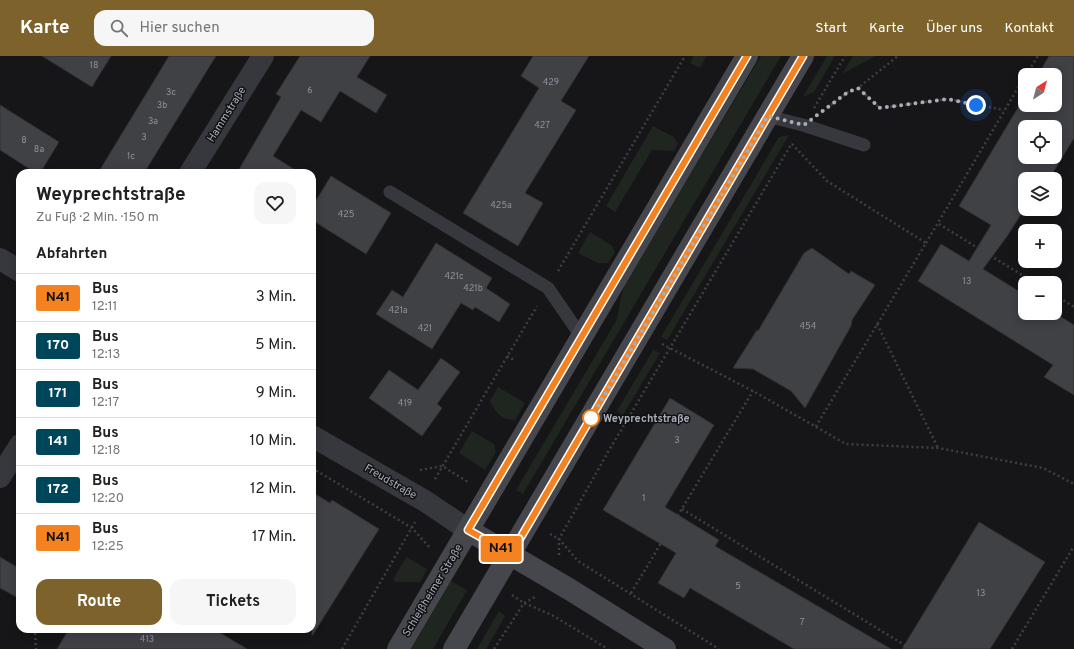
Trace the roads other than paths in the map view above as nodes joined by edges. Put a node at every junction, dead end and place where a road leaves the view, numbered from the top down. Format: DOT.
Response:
graph roads {
  1 [pos="263,56"];
  2 [pos="747,56"];
  3 [pos="803,56"];
  4 [pos="768,116"];
  5 [pos="864,145"];
  6 [pos="192,169"];
  7 [pos="390,192"];
  8 [pos="0,259"];
  9 [pos="16,269"];
  10 [pos="581,336"];
  11 [pos="316,438"];
  12 [pos="16,452"];
  13 [pos="0,478"];
  14 [pos="468,530"];
  15 [pos="511,554"];
  16 [pos="398,649"];
  17 [pos="454,649"];
  18 [pos="665,649"];
  1 -- 6 [label="street, Hammstraße"];
  2 -- 10 [label="main road, Schleißheimer Straße"];
  3 -- 4 [label="main road"];
  4 -- 5 [label="lane"];
  4 -- 15 [label="main road"];
  7 -- 10 [label="lane"];
  8 -- 9 [label="street"];
  10 -- 14 [label="main road, Schleißheimer Straße"];
  11 -- 14 [label="street, Freudstraße"];
  12 -- 13 [label="street"];
  14 -- 15 [label="main road"];
  14 -- 16 [label="main road, Schleißheimer Straße"];
  15 -- 17 [label="main road"];
  15 -- 18 [label="main road"];
}
